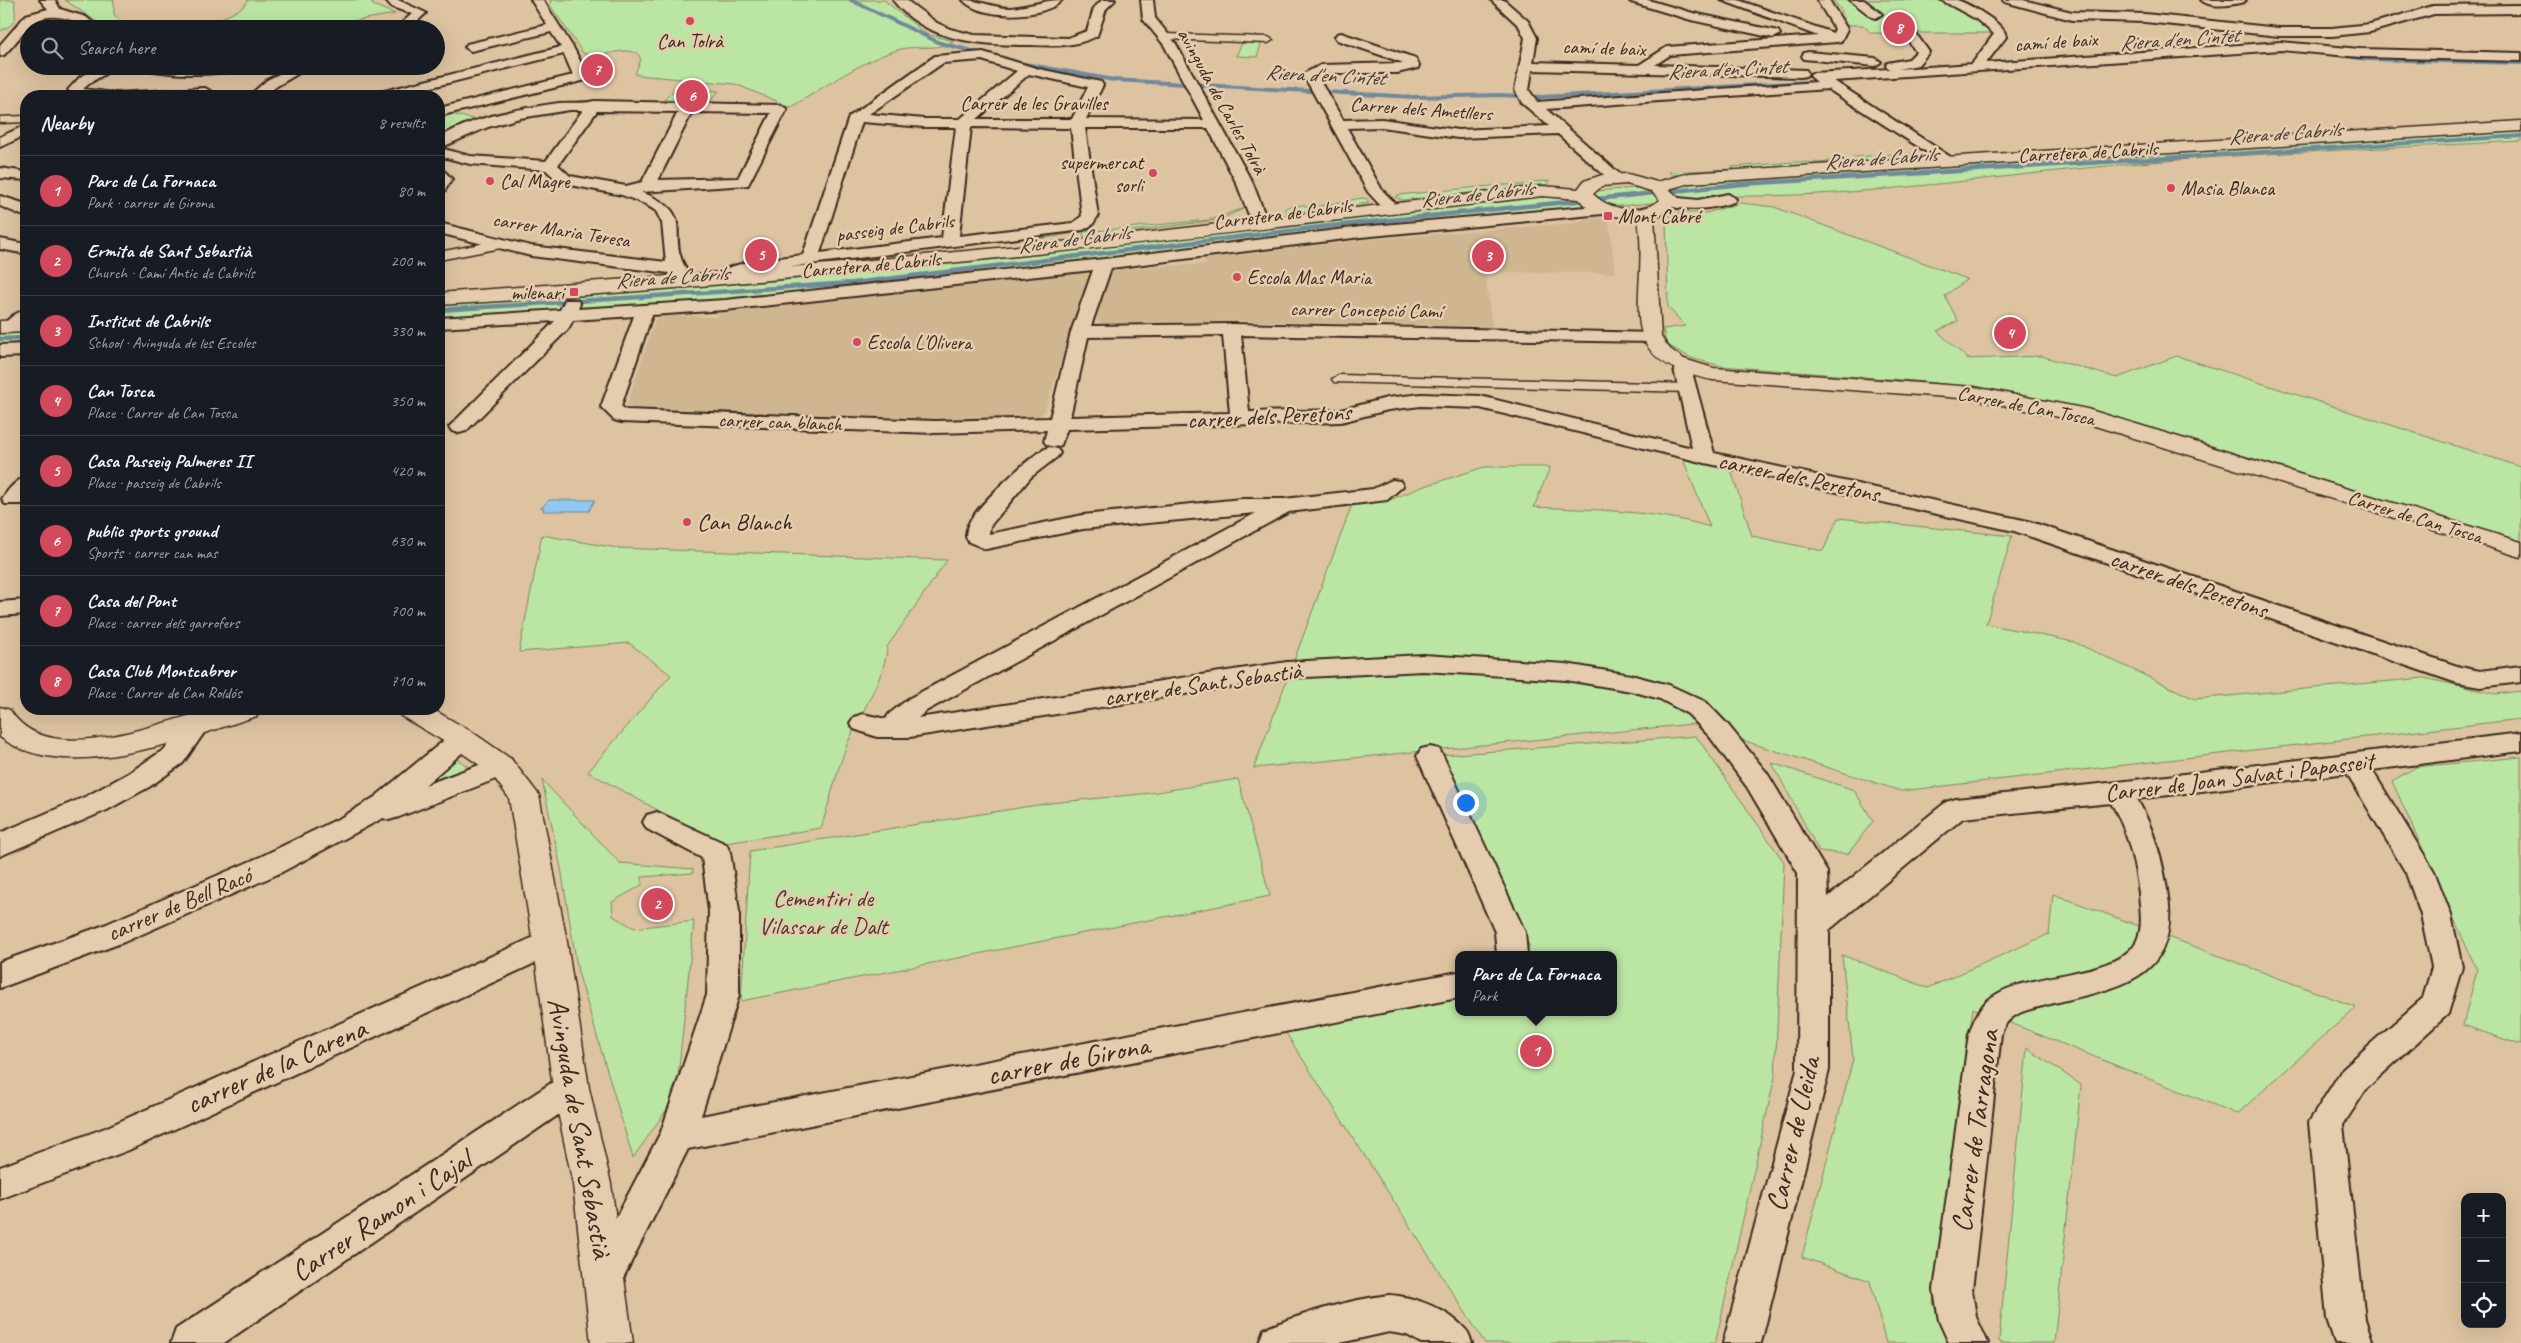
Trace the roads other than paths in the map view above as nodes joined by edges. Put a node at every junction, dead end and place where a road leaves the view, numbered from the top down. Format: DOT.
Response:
graph roads {
  1 [pos="46,0"];
  2 [pos="392,0"];
  3 [pos="537,0"];
  4 [pos="899,0"];
  5 [pos="969,0"];
  6 [pos="1056,0"];
  7 [pos="1109,0"];
  8 [pos="1147,0"];
  9 [pos="1497,0"];
  10 [pos="1635,0"];
  11 [pos="1727,0"];
  12 [pos="1823,0"];
  13 [pos="1856,0"];
  14 [pos="1947,0"];
  15 [pos="2009,0"];
  16 [pos="2207,0"];
  17 [pos="2240,0"];
  18 [pos="2435,5"];
  19 [pos="2521,9"];
  20 [pos="56,11"];
  21 [pos="1876,14"];
  22 [pos="29,20"];
  23 [pos="82,20"];
  24 [pos="411,20"];
  25 [pos="555,27"];
  26 [pos="20,32"];
  27 [pos="1910,34"];
  28 [pos="1166,37"];
  29 [pos="1340,38"];
  30 [pos="1831,39"];
  31 [pos="1268,40"];
  32 [pos="471,47"];
  33 [pos="568,49"];
  34 [pos="2521,49"];
  35 [pos="0,52"];
  36 [pos="1808,56"];
  37 [pos="2505,57"];
  38 [pos="2521,57"];
  39 [pos="1527,66"];
  40 [pos="1895,66"];
  41 [pos="1976,67"];
  42 [pos="1027,69"];
  43 [pos="1640,70"];
  44 [pos="95,75"];
  45 [pos="286,75"];
  46 [pos="1816,76"];
  47 [pos="75,90"];
  48 [pos="263,90"];
  49 [pos="405,90"];
  50 [pos="594,105"];
  51 [pos="688,106"];
  52 [pos="1533,106"];
  53 [pos="445,111"];
  54 [pos="856,117"];
  55 [pos="20,119"];
  56 [pos="0,120"];
  57 [pos="964,123"];
  58 [pos="1078,123"];
  59 [pos="1212,124"];
  60 [pos="1338,124"];
  61 [pos="2521,126"];
  62 [pos="1562,130"];
  63 [pos="20,132"];
  64 [pos="445,140"];
  65 [pos="0,143"];
  66 [pos="445,154"];
  67 [pos="1947,160"];
  68 [pos="550,166"];
  69 [pos="1617,179"];
  70 [pos="648,185"];
  71 [pos="1657,186"];
  72 [pos="1588,189"];
  73 [pos="626,191"];
  74 [pos="0,200"];
  75 [pos="1728,200"];
  76 [pos="1386,202"];
  77 [pos="1669,202"];
  78 [pos="20,207"];
  79 [pos="1607,210"];
  80 [pos="1644,213"];
  81 [pos="1259,220"];
  82 [pos="445,230"];
  83 [pos="950,242"];
  84 [pos="0,244"];
  85 [pos="502,244"];
  86 [pos="1093,247"];
  87 [pos="20,248"];
  88 [pos="445,255"];
  89 [pos="810,259"];
  90 [pos="677,276"];
  91 [pos="721,278"];
  92 [pos="577,292"];
  93 [pos="445,299"];
  94 [pos="645,309"];
  95 [pos="567,313"];
  96 [pos="445,323"];
  97 [pos="1231,329"];
  98 [pos="1080,332"];
  99 [pos="1651,337"];
  100 [pos="20,350"];
  101 [pos="0,352"];
  102 [pos="1686,378"];
  103 [pos="1338,379"];
  104 [pos="1240,419"];
  105 [pos="1057,425"];
  106 [pos="459,427"];
  107 [pos="1705,457"];
  108 [pos="1392,486"];
  109 [pos="20,491"];
  110 [pos="20,498"];
  111 [pos="1284,506"];
  112 [pos="2521,550"];
  113 [pos="20,607"];
  114 [pos="0,608"];
  115 [pos="2521,674"];
  116 [pos="229,715"];
  117 [pos="421,715"];
  118 [pos="0,717"];
  119 [pos="863,723"];
  120 [pos="196,726"];
  121 [pos="899,728"];
  122 [pos="462,739"];
  123 [pos="2521,742"];
  124 [pos="1430,756"];
  125 [pos="2355,764"];
  126 [pos="501,766"];
  127 [pos="2118,792"];
  128 [pos="656,822"];
  129 [pos="354,823"];
  130 [pos="0,844"];
  131 [pos="1814,925"];
  132 [pos="547,928"];
  133 [pos="1512,951"];
  134 [pos="0,975"];
  135 [pos="1455,986"];
  136 [pos="571,1088"];
  137 [pos="677,1136"];
  138 [pos="0,1183"];
  139 [pos="605,1275"];
  140 [pos="190,1343"];
  141 [pos="612,1343"];
  142 [pos="1278,1343"];
  143 [pos="1453,1343"];
  144 [pos="1742,1343"];
  145 [pos="1969,1343"];
  146 [pos="2354,1343"];
  1 -- 20 [label="street"];
  2 -- 24 [label="street"];
  3 -- 25 [label="street"];
  4 -- 7 [label="street"];
  5 -- 6 [label="street"];
  8 -- 28 [label="street, avinguda de Carles Tolrà"];
  9 -- 39 [label="street"];
  10 -- 30 [label="street"];
  11 -- 30 [label="street"];
  12 -- 30 [label="street"];
  13 -- 21 [label="street"];
  14 -- 41 [label="street"];
  15 -- 18 [label="street"];
  16 -- 17 [label="street"];
  18 -- 19 [label="street"];
  20 -- 22 [label="street"];
  20 -- 23 [label="street"];
  25 -- 32 [label="street"];
  25 -- 33 [label="street"];
  26 -- 35 [label="street"];
  27 -- 40 [label="street"];
  28 -- 31 [label="street"];
  28 -- 59 [label="street, avinguda de Carles Tolrà"];
  29 -- 60 [label="street"];
  30 -- 43 [label="street"];
  33 -- 49 [label="street"];
  33 -- 53 [label="street"];
  34 -- 37 [label="street, camí de baix"];
  36 -- 40 [label="street"];
  37 -- 38 [label="street, camí de baix"];
  37 -- 41 [label="street, camí de baix"];
  39 -- 43 [label="street, camí de baix"];
  39 -- 52 [label="street"];
  40 -- 46 [label="street"];
  41 -- 46 [label="street, camí de baix"];
  42 -- 54 [label="street"];
  42 -- 57 [label="street"];
  42 -- 58 [label="street"];
  43 -- 46 [label="street, camí de baix"];
  44 -- 47 [label="street"];
  45 -- 48 [label="street"];
  46 -- 52 [label="street"];
  46 -- 67 [label="street"];
  50 -- 51 [label="street"];
  50 -- 64 [label="street"];
  50 -- 68 [label="street"];
  51 -- 70 [label="street"];
  51 -- 70 [label="street"];
  52 -- 62 [label="street"];
  54 -- 57 [label="street, Carrer de les Gravilles"];
  54 -- 89 [label="street"];
  55 -- 56 [label="street"];
  57 -- 58 [label="street, Carrer de les Gravilles"];
  57 -- 83 [label="street"];
  58 -- 59 [label="street, Carrer de les Gravilles"];
  58 -- 86 [label="street"];
  59 -- 81 [label="street, avinguda de Carles Tolrà"];
  60 -- 62 [label="street, Carrer dels Ametllers"];
  60 -- 76 [label="street"];
  61 -- 67 [label="street, Carretera de Cabrils"];
  62 -- 69 [label="street"];
  63 -- 65 [label="street"];
  66 -- 68 [label="street"];
  67 -- 71 [label="street, Carretera de Cabrils"];
  68 -- 73 [label="street"];
  69 -- 71 [label="street"];
  69 -- 72 [label="street"];
  70 -- 73 [label="street"];
  71 -- 77 [label="street"];
  72 -- 76 [label="street, Carretera de Cabrils"];
  72 -- 79 [label="street"];
  72 -- 81 [label="street, Carretera de Cabrils"];
  73 -- 90 [label="street"];
  74 -- 78 [label="street"];
  75 -- 77 [label="street"];
  76 -- 81 [label="street, Carretera de Cabrils"];
  77 -- 80 [label="street"];
  79 -- 80 [label="street"];
  79 -- 86 [label="street"];
  80 -- 99 [label="street"];
  81 -- 86 [label="street, Carretera de Cabrils"];
  82 -- 85 [label="street, carrer Maria Teresa"];
  83 -- 86 [label="street, passeig de Cabrils"];
  83 -- 89 [label="street, passeig de Cabrils"];
  84 -- 87 [label="street"];
  85 -- 88 [label="street"];
  85 -- 90 [label="street, carrer Maria Teresa"];
  86 -- 91 [label="street, Carretera de Cabrils"];
  86 -- 94 [label="street"];
  86 -- 98 [label="street"];
  89 -- 91 [label="street, passeig de Cabrils"];
  90 -- 91 [label="street, Carretera de Cabrils"];
  90 -- 92 [label="street, Carretera de Cabrils"];
  92 -- 93 [label="street, Carretera de Cabrils"];
  92 -- 95 [label="street"];
  94 -- 95 [label="street"];
  94 -- 105 [label="street, carrer can blanch"];
  95 -- 96 [label="street"];
  95 -- 106 [label="street"];
  97 -- 98 [label="street, carrer Concepció Camí"];
  97 -- 99 [label="street, carrer Concepció Camí"];
  97 -- 104 [label="street"];
  98 -- 105 [label="street"];
  99 -- 102 [label="street, Carrer de Can Tosca"];
  100 -- 101 [label="street"];
  102 -- 103 [label="street"];
  102 -- 107 [label="street"];
  102 -- 112 [label="street, Carrer de Can Tosca"];
  104 -- 105 [label="street, carrer dels Peretons"];
  104 -- 107 [label="street, carrer dels Peretons"];
  105 -- 111 [label="street"];
  107 -- 115 [label="street, carrer dels Peretons"];
  108 -- 111 [label="street"];
  109 -- 110 [label="street"];
  111 -- 121 [label="street"];
  113 -- 114 [label="street"];
  116 -- 120 [label="street"];
  117 -- 122 [label="street, Avinguda de Sant Sebastià"];
  118 -- 120 [label="street"];
  119 -- 121 [label="street, carrer de Sant Sebastià"];
  120 -- 130 [label="street"];
  121 -- 131 [label="street, carrer de Sant Sebastià"];
  122 -- 126 [label="street, Avinguda de Sant Sebastià"];
  122 -- 129 [label="street, carrer de Bell Racó"];
  123 -- 125 [label="street, Carrer de Joan Salvat i Papasseit"];
  124 -- 133 [label="street"];
  125 -- 127 [label="street, Carrer de Joan Salvat i Papasseit"];
  125 -- 146 [label="street"];
  126 -- 129 [label="street, carrer de Bell Racó"];
  126 -- 132 [label="street, Avinguda de Sant Sebastià"];
  127 -- 131 [label="street, Carrer de Joan Salvat i Papasseit"];
  127 -- 145 [label="street, Carrer de Tarragona"];
  128 -- 137 [label="street"];
  129 -- 134 [label="street, carrer de Bell Racó"];
  131 -- 144 [label="street, Carrer de Lleida"];
  132 -- 136 [label="street, Avinguda de Sant Sebastià"];
  132 -- 138 [label="street, carrer de la Carena"];
  135 -- 137 [label="street, carrer de Girona"];
  136 -- 139 [label="street, Avinguda de Sant Sebastià"];
  136 -- 140 [label="street, Carrer Ramon i Cajal"];
  137 -- 139 [label="street"];
  139 -- 141 [label="street, Avinguda de Sant Sebastià"];
  142 -- 143 [label="street"];
}
